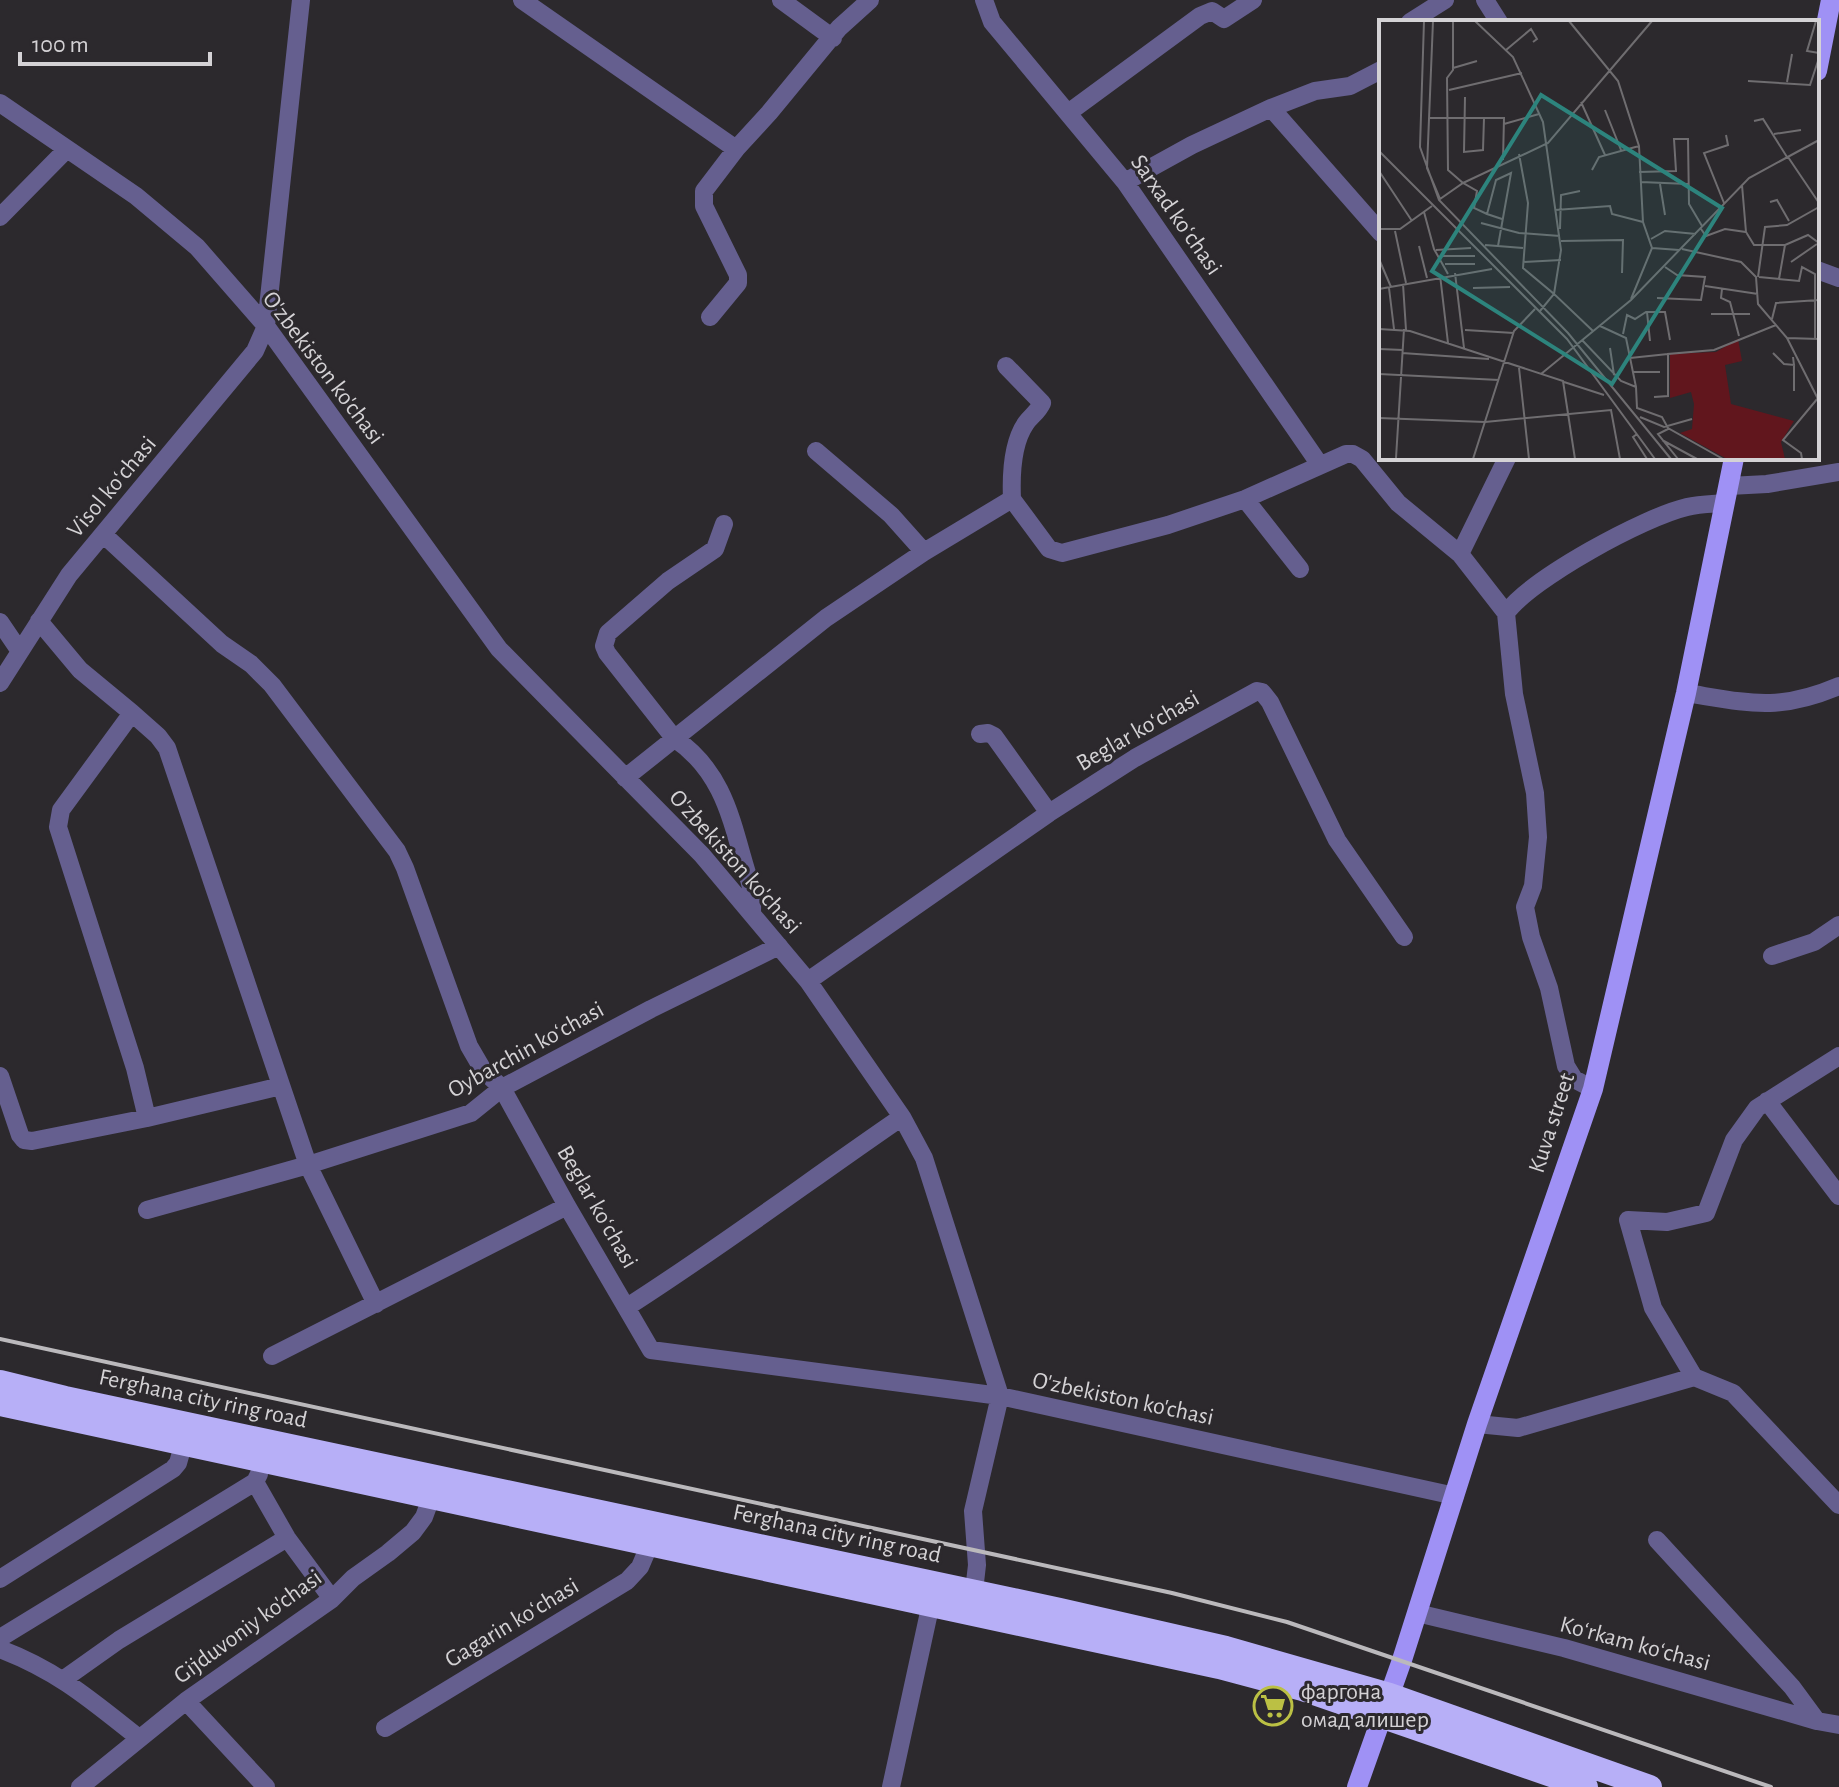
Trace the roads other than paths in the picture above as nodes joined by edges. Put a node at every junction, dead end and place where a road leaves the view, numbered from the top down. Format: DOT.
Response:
graph roads {
  1 [pos="301,0"];
  2 [pos="522,0"];
  3 [pos="781,0"];
  4 [pos="870,0"];
  5 [pos="984,0"];
  6 [pos="1253,0"];
  7 [pos="1445,0"];
  8 [pos="1485,0"];
  9 [pos="1831,0"];
  10 [pos="1413,20"];
  11 [pos="1498,20"];
  12 [pos="833,38"];
  13 [pos="1819,61"];
  14 [pos="1379,71"];
  15 [pos="0,103"];
  16 [pos="1271,108"];
  17 [pos="1068,113"];
  18 [pos="67,149"];
  19 [pos="736,149"];
  20 [pos="1125,182"];
  21 [pos="0,217"];
  22 [pos="1379,231"];
  23 [pos="1819,271"];
  24 [pos="1839,278"];
  25 [pos="710,317"];
  26 [pos="266,326"];
  27 [pos="1006,366"];
  28 [pos="816,451"];
  29 [pos="1506,460"];
  30 [pos="1734,460"];
  31 [pos="1320,465"];
  32 [pos="1839,472"];
  33 [pos="1727,494"];
  34 [pos="1012,499"];
  35 [pos="1245,499"];
  36 [pos="724,524"];
  37 [pos="104,535"];
  38 [pos="924,552"];
  39 [pos="1460,554"];
  40 [pos="1300,569"];
  41 [pos="1506,613"];
  42 [pos="39,621"];
  43 [pos="0,622"];
  44 [pos="19,650"];
  45 [pos="0,683"];
  46 [pos="1839,686"];
  47 [pos="1686,693"];
  48 [pos="132,713"];
  49 [pos="980,734"];
  50 [pos="674,738"];
  51 [pos="625,778"];
  52 [pos="1049,813"];
  53 [pos="752,912"];
  54 [pos="1839,925"];
  55 [pos="1404,937"];
  56 [pos="779,946"];
  57 [pos="1772,956"];
  58 [pos="808,981"];
  59 [pos="1839,1056"];
  60 [pos="0,1076"];
  61 [pos="281,1086"];
  62 [pos="502,1088"];
  63 [pos="1593,1089"];
  64 [pos="1767,1101"];
  65 [pos="902,1117"];
  66 [pos="147,1118"];
  67 [pos="308,1165"];
  68 [pos="1839,1196"];
  69 [pos="567,1206"];
  70 [pos="147,1210"];
  71 [pos="376,1304"];
  72 [pos="627,1307"];
  73 [pos="272,1356"];
  74 [pos="1694,1377"];
  75 [pos="0,1382"];
  76 [pos="1000,1396"];
  77 [pos="0,1404"];
  78 [pos="63,1407"];
  79 [pos="1477,1424"];
  80 [pos="184,1442"];
  81 [pos="260,1472"];
  82 [pos="1455,1496"];
  83 [pos="431,1498"];
  84 [pos="1839,1505"];
  85 [pos="287,1538"];
  86 [pos="1657,1540"];
  87 [pos="649,1546"];
  88 [pos="0,1579"];
  89 [pos="974,1591"];
  90 [pos="933,1594"];
  91 [pos="332,1599"];
  92 [pos="1417,1613"];
  93 [pos="0,1638"];
  94 [pos="0,1649"];
  95 [pos="64,1679"];
  96 [pos="186,1701"];
  97 [pos="1386,1706"];
  98 [pos="1817,1721"];
  99 [pos="1839,1725"];
  100 [pos="385,1728"];
  101 [pos="139,1738"];
  102 [pos="80,1787"];
  103 [pos="266,1787"];
  104 [pos="891,1787"];
  105 [pos="1357,1787"];
  106 [pos="1586,1787"];
  107 [pos="1650,1787"];
  1 -- 26 [label="street"];
  2 -- 19 [label="street"];
  3 -- 12 [label="street"];
  4 -- 12 [label="street"];
  5 -- 17 [label="street, Sarxad koʻchasi"];
  6 -- 17 [label="street"];
  7 -- 10 [label="street"];
  8 -- 11 [label="street"];
  9 -- 13 [label="main road"];
  12 -- 19 [label="street"];
  14 -- 16 [label="street"];
  15 -- 18 [label="street, O'zbekiston ko'chasi"];
  16 -- 20 [label="street"];
  16 -- 22 [label="street"];
  17 -- 20 [label="street, Sarxad koʻchasi"];
  18 -- 21 [label="street"];
  18 -- 26 [label="street, O'zbekiston ko'chasi"];
  19 -- 25 [label="street"];
  20 -- 31 [label="street, Sarxad koʻchasi"];
  23 -- 24 [label="street"];
  26 -- 37 [label="street, Visol koʻchasi"];
  26 -- 51 [label="street, O'zbekiston ko'chasi"];
  27 -- 34 [label="street"];
  28 -- 38 [label="street"];
  29 -- 39 [label="street"];
  30 -- 33 [label="main road, Kuva street"];
  31 -- 35 [label="street"];
  31 -- 39 [label="street"];
  32 -- 33 [label="street"];
  33 -- 41 [label="street"];
  33 -- 47 [label="main road, Kuva street"];
  34 -- 35 [label="street"];
  34 -- 38 [label="street"];
  35 -- 40 [label="street"];
  36 -- 50 [label="street"];
  37 -- 42 [label="street, Visol koʻchasi"];
  37 -- 62 [label="street, Beglar koʻchasi"];
  38 -- 50 [label="street"];
  39 -- 41 [label="street"];
  41 -- 63 [label="street"];
  42 -- 44 [label="street, Visol koʻchasi"];
  42 -- 48 [label="street"];
  43 -- 44 [label="street"];
  44 -- 45 [label="street, Visol koʻchasi"];
  46 -- 47 [label="street"];
  47 -- 63 [label="main road, Kuva street"];
  48 -- 61 [label="street"];
  48 -- 66 [label="street"];
  49 -- 52 [label="street"];
  50 -- 51 [label="street"];
  50 -- 53 [label="street"];
  51 -- 53 [label="street, O'zbekiston ko'chasi"];
  52 -- 55 [label="street, Beglar koʻchasi"];
  52 -- 58 [label="street, Beglar koʻchasi"];
  53 -- 56 [label="street, O'zbekiston ko'chasi"];
  54 -- 57 [label="street"];
  56 -- 58 [label="street, O'zbekiston ko'chasi"];
  56 -- 62 [label="street, Oybarchin koʻchasi"];
  58 -- 65 [label="street, O'zbekiston ko'chasi"];
  59 -- 64 [label="street"];
  60 -- 66 [label="street"];
  61 -- 66 [label="street"];
  61 -- 67 [label="street"];
  62 -- 67 [label="street, Oybarchin koʻchasi"];
  62 -- 69 [label="street, Beglar koʻchasi"];
  63 -- 79 [label="main road, Kuva street"];
  64 -- 68 [label="street"];
  64 -- 74 [label="street"];
  65 -- 72 [label="street"];
  65 -- 76 [label="street, O'zbekiston ko'chasi"];
  67 -- 70 [label="street, Oybarchin koʻchasi"];
  67 -- 71 [label="street"];
  69 -- 71 [label="street"];
  69 -- 72 [label="street, Beglar koʻchasi"];
  71 -- 73 [label="street"];
  72 -- 76 [label="street, Beglar koʻchasi"];
  74 -- 79 [label="street"];
  74 -- 84 [label="street"];
  75 -- 78 [label="highway, Ferghana city ring road"];
  76 -- 82 [label="street, O'zbekiston ko'chasi"];
  76 -- 89 [label="street"];
  77 -- 78 [label="highway, Ferghana city ring road"];
  78 -- 80 [label="highway, Ferghana city ring road"];
  78 -- 90 [label="highway, Ferghana city ring road"];
  79 -- 82 [label="main road, Kuva street"];
  80 -- 81 [label="highway, Ferghana city ring road"];
  80 -- 88 [label="street"];
  81 -- 83 [label="highway, Ferghana city ring road"];
  81 -- 85 [label="street"];
  81 -- 93 [label="street"];
  82 -- 92 [label="main road, Kuva street"];
  83 -- 87 [label="highway, Ferghana city ring road"];
  83 -- 91 [label="street, Gijduvoniy ko'chasi"];
  85 -- 91 [label="street"];
  85 -- 95 [label="street"];
  86 -- 98 [label="street"];
  87 -- 90 [label="highway, Ferghana city ring road"];
  87 -- 100 [label="street, Gagarin koʻchasi"];
  89 -- 90 [label="highway, Ferghana city ring road"];
  89 -- 97 [label="highway, Ferghana city ring road"];
  90 -- 97 [label="highway, Ferghana city ring road"];
  90 -- 104 [label="street"];
  91 -- 96 [label="street, Gijduvoniy ko'chasi"];
  92 -- 97 [label="main road, Kuva street"];
  92 -- 98 [label="street, Koʻrkam koʻchasi"];
  94 -- 95 [label="street"];
  95 -- 101 [label="street"];
  96 -- 101 [label="street, Gijduvoniy ko'chasi"];
  96 -- 103 [label="street"];
  97 -- 105 [label="main road, Kuva street"];
  97 -- 106 [label="highway, Ferghana city ring road"];
  97 -- 107 [label="highway, Ferghana city ring road"];
  98 -- 99 [label="street, Koʻrkam koʻchasi"];
  101 -- 102 [label="street, Gijduvoniy ko'chasi"];
}
